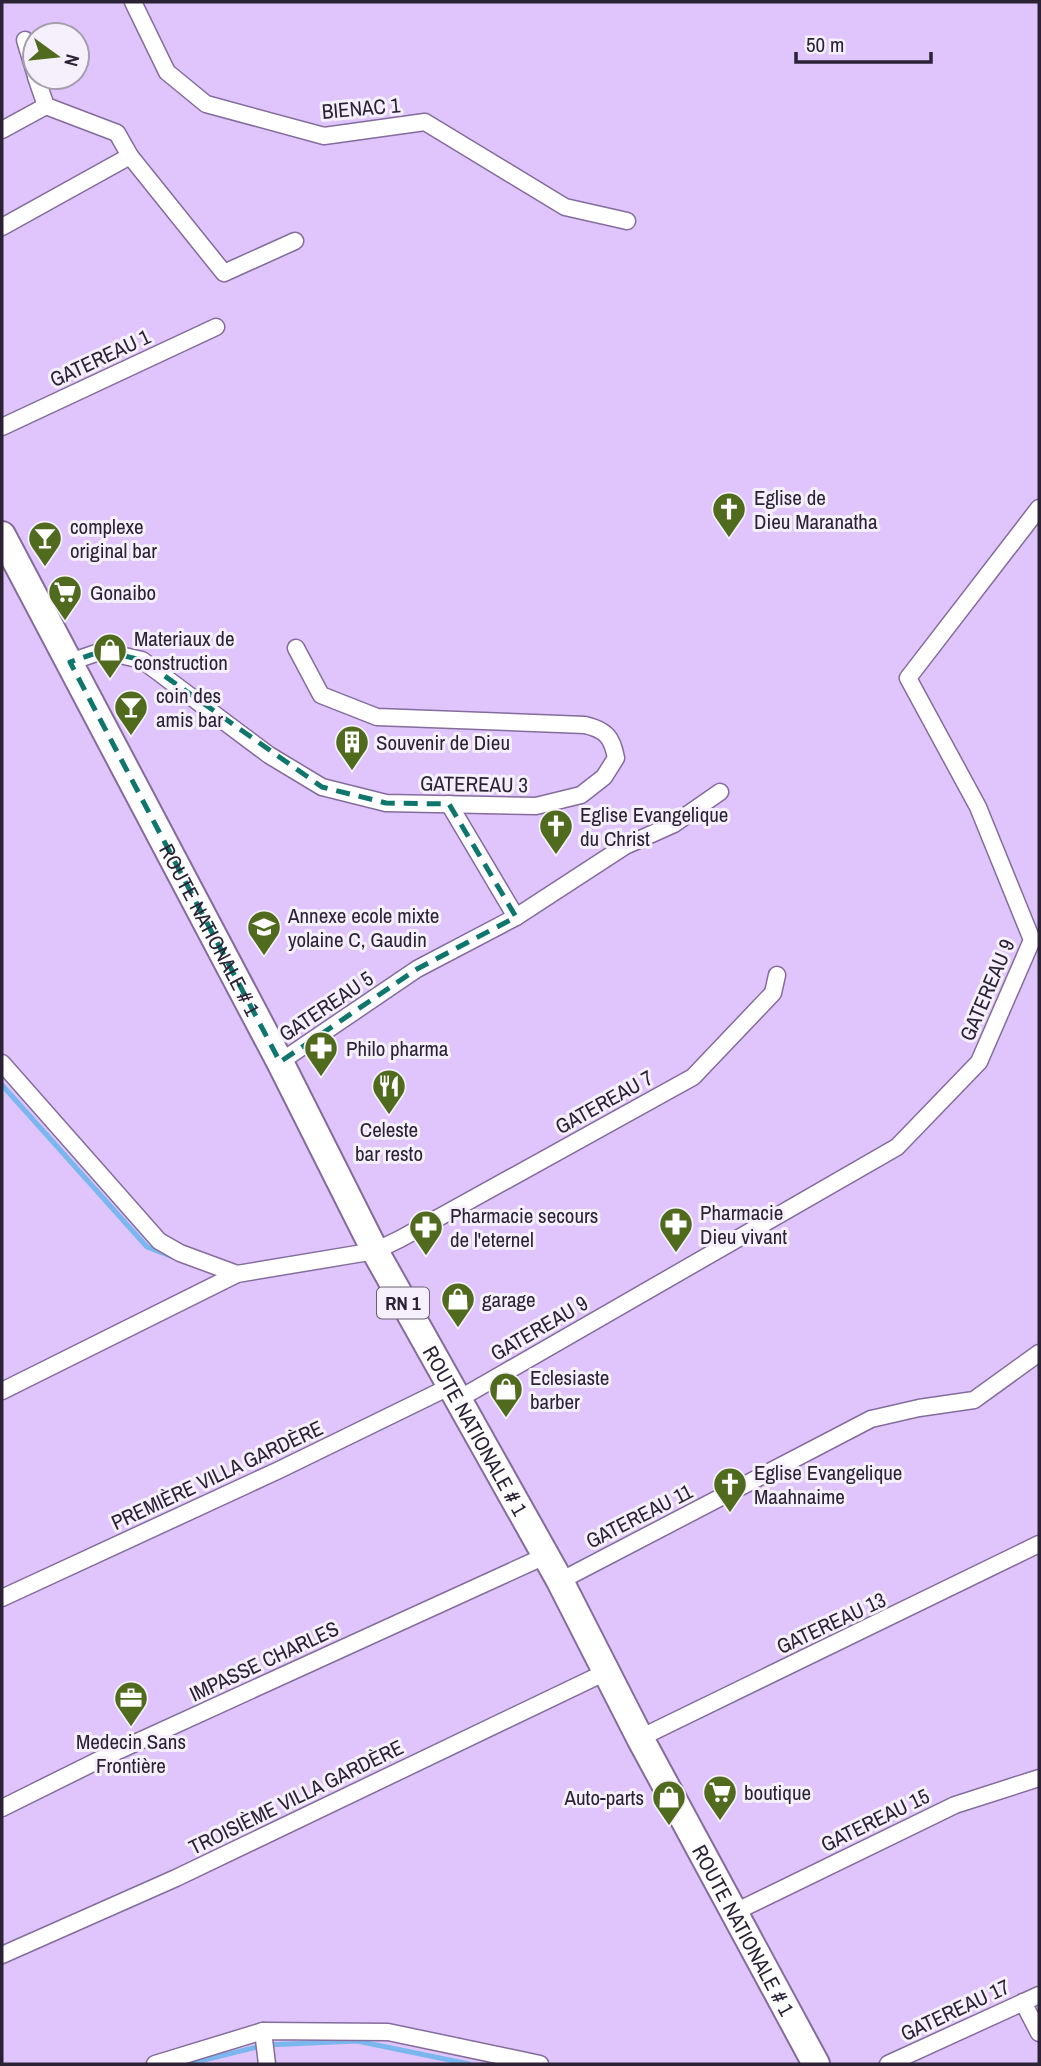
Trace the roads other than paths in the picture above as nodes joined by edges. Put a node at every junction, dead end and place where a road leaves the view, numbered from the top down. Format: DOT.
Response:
graph roads {
  1 [pos="133,2"];
  2 [pos="41,91"];
  3 [pos="46,106"];
  4 [pos="2,130"];
  5 [pos="130,156"];
  6 [pos="627,221"];
  7 [pos="2,227"];
  8 [pos="295,241"];
  9 [pos="216,327"];
  10 [pos="2,427"];
  11 [pos="1039,508"];
  12 [pos="2,535"];
  13 [pos="296,648"];
  14 [pos="70,662"];
  15 [pos="720,792"];
  16 [pos="449,804"];
  17 [pos="516,917"];
  18 [pos="777,975"];
  19 [pos="280,1062"];
  20 [pos="2,1063"];
  21 [pos="375,1251"];
  22 [pos="237,1274"];
  23 [pos="1039,1353"];
  24 [pos="2,1391"];
  25 [pos="453,1393"];
  26 [pos="1039,1544"];
  27 [pos="545,1556"];
  28 [pos="560,1581"];
  29 [pos="2,1598"];
  30 [pos="606,1672"];
  31 [pos="640,1738"];
  32 [pos="1039,1778"];
  33 [pos="2,1808"];
  34 [pos="733,1913"];
  35 [pos="2,1955"];
  36 [pos="1039,1995"];
  37 [pos="1023,2002"];
  38 [pos="263,2031"];
  39 [pos="1039,2033"];
  40 [pos="155,2064"];
  41 [pos="267,2064"];
  42 [pos="540,2064"];
  43 [pos="816,2064"];
  44 [pos="888,2064"];
  1 -- 6 [label="street, BIENAC 1"];
  2 -- 3 [label="street"];
  3 -- 4 [label="street"];
  3 -- 5 [label="street"];
  5 -- 7 [label="street"];
  5 -- 8 [label="street"];
  9 -- 10 [label="street, GATEREAU 1"];
  11 -- 25 [label="street, GATEREAU 9"];
  12 -- 14 [label="main road, ROUTE NATIONALE # 1 / RN 1"];
  13 -- 16 [label="street, GATEREAU 3"];
  14 -- 16 [label="street, GATEREAU 3"];
  14 -- 19 [label="main road, ROUTE NATIONALE # 1 / RN 1"];
  15 -- 17 [label="street, GATEREAU 5"];
  16 -- 17 [label="street"];
  17 -- 19 [label="street, GATEREAU 5"];
  18 -- 21 [label="street, GATEREAU 7"];
  19 -- 21 [label="main road, ROUTE NATIONALE # 1 / RN 1"];
  20 -- 22 [label="street"];
  21 -- 22 [label="street, GATEREAU 7"];
  21 -- 25 [label="main road, ROUTE NATIONALE # 1 / RN 1"];
  22 -- 24 [label="street"];
  23 -- 28 [label="street, GATEREAU 11"];
  25 -- 27 [label="main road, ROUTE NATIONALE # 1 / RN 1"];
  25 -- 29 [label="street, PREMIÈRE VILLA GARDÈRE"];
  26 -- 31 [label="street, GATEREAU 13"];
  27 -- 28 [label="main road, ROUTE NATIONALE # 1 / RN 1"];
  27 -- 33 [label="street, IMPASSE CHARLES"];
  28 -- 30 [label="main road, ROUTE NATIONALE # 1 / RN 1"];
  30 -- 31 [label="main road, ROUTE NATIONALE # 1 / RN 1"];
  30 -- 35 [label="street, TROISIÈME VILLA GARDÈRE"];
  31 -- 34 [label="main road, ROUTE NATIONALE # 1 / RN 1"];
  32 -- 34 [label="street, GATEREAU 15"];
  34 -- 43 [label="main road, ROUTE NATIONALE # 1 / RN 1"];
  36 -- 37 [label="street, GATEREAU 17"];
  37 -- 39 [label="street"];
  37 -- 44 [label="street, GATEREAU 17"];
  38 -- 40 [label="street"];
  38 -- 41 [label="street"];
  38 -- 42 [label="street"];
}
